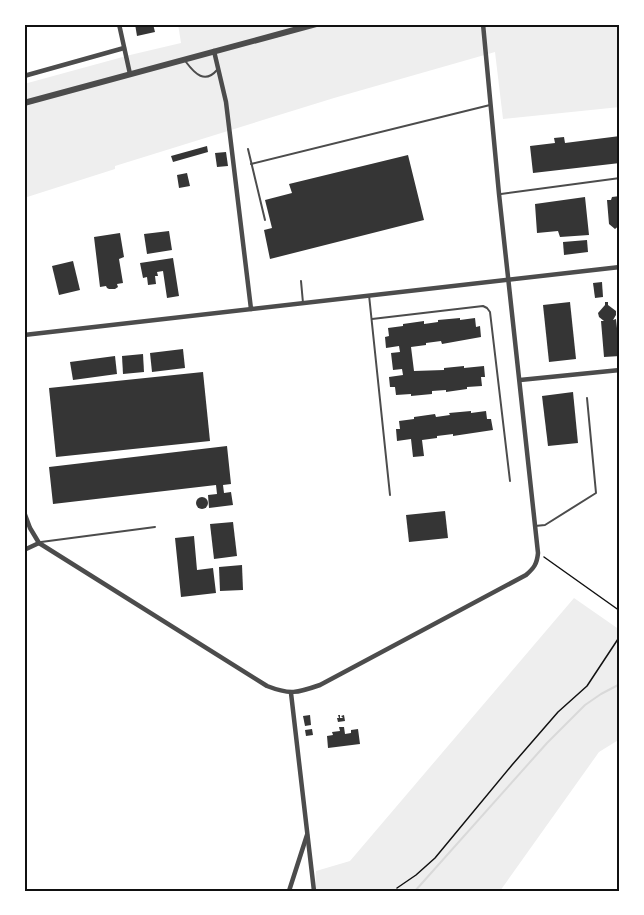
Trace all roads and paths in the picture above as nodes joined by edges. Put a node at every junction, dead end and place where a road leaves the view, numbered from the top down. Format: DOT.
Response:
graph roads {
  1 [pos="119,24"];
  2 [pos="316,24"];
  3 [pos="483,24"];
  4 [pos="124,48"];
  5 [pos="214,51"];
  6 [pos="185,60"];
  7 [pos="218,69"];
  8 [pos="129,74"];
  9 [pos="24,76"];
  10 [pos="24,103"];
  11 [pos="490,105"];
  12 [pos="248,149"];
  13 [pos="251,164"];
  14 [pos="620,178"];
  15 [pos="499,194"];
  16 [pos="265,220"];
  17 [pos="620,267"];
  18 [pos="509,279"];
  19 [pos="301,280"];
  20 [pos="369,295"];
  21 [pos="303,303"];
  22 [pos="251,309"];
  23 [pos="372,319"];
  24 [pos="24,335"];
  25 [pos="620,370"];
  26 [pos="520,380"];
  27 [pos="587,398"];
  28 [pos="510,481"];
  29 [pos="390,495"];
  30 [pos="24,512"];
  31 [pos="535,526"];
  32 [pos="155,527"];
  33 [pos="39,543"];
  34 [pos="24,550"];
  35 [pos="538,553"];
  36 [pos="620,611"];
  37 [pos="620,636"];
  38 [pos="291,693"];
  39 [pos="308,832"];
  40 [pos="397,888"];
  41 [pos="289,891"];
  42 [pos="314,891"];
  1 -- 4 [label="street"];
  2 -- 5 [label="street"];
  3 -- 11 [label="street"];
  4 -- 8 [label="street"];
  4 -- 9 [label="street"];
  5 -- 6 [label="street"];
  5 -- 7 [label="street"];
  6 -- 7 [label="lane"];
  6 -- 8 [label="street"];
  7 -- 22 [label="street"];
  8 -- 10 [label="street"];
  11 -- 13 [label="lane"];
  11 -- 15 [label="street"];
  12 -- 13 [label="lane"];
  13 -- 16 [label="lane"];
  14 -- 15 [label="lane"];
  15 -- 18 [label="street"];
  17 -- 18 [label="street"];
  18 -- 20 [label="street"];
  18 -- 26 [label="street"];
  19 -- 21 [label="lane"];
  20 -- 21 [label="street"];
  20 -- 23 [label="lane"];
  21 -- 22 [label="street"];
  22 -- 24 [label="street"];
  23 -- 28 [label="lane"];
  23 -- 29 [label="lane"];
  25 -- 26 [label="street"];
  26 -- 31 [label="street"];
  27 -- 31 [label="lane"];
  30 -- 33 [label="street"];
  31 -- 35 [label="street"];
  32 -- 33 [label="lane"];
  33 -- 34 [label="street"];
  33 -- 38 [label="street"];
  35 -- 36 [label="path"];
  35 -- 38 [label="street"];
  37 -- 40 [label="path"];
  38 -- 39 [label="street"];
  39 -- 41 [label="street"];
  39 -- 42 [label="street"];
}
